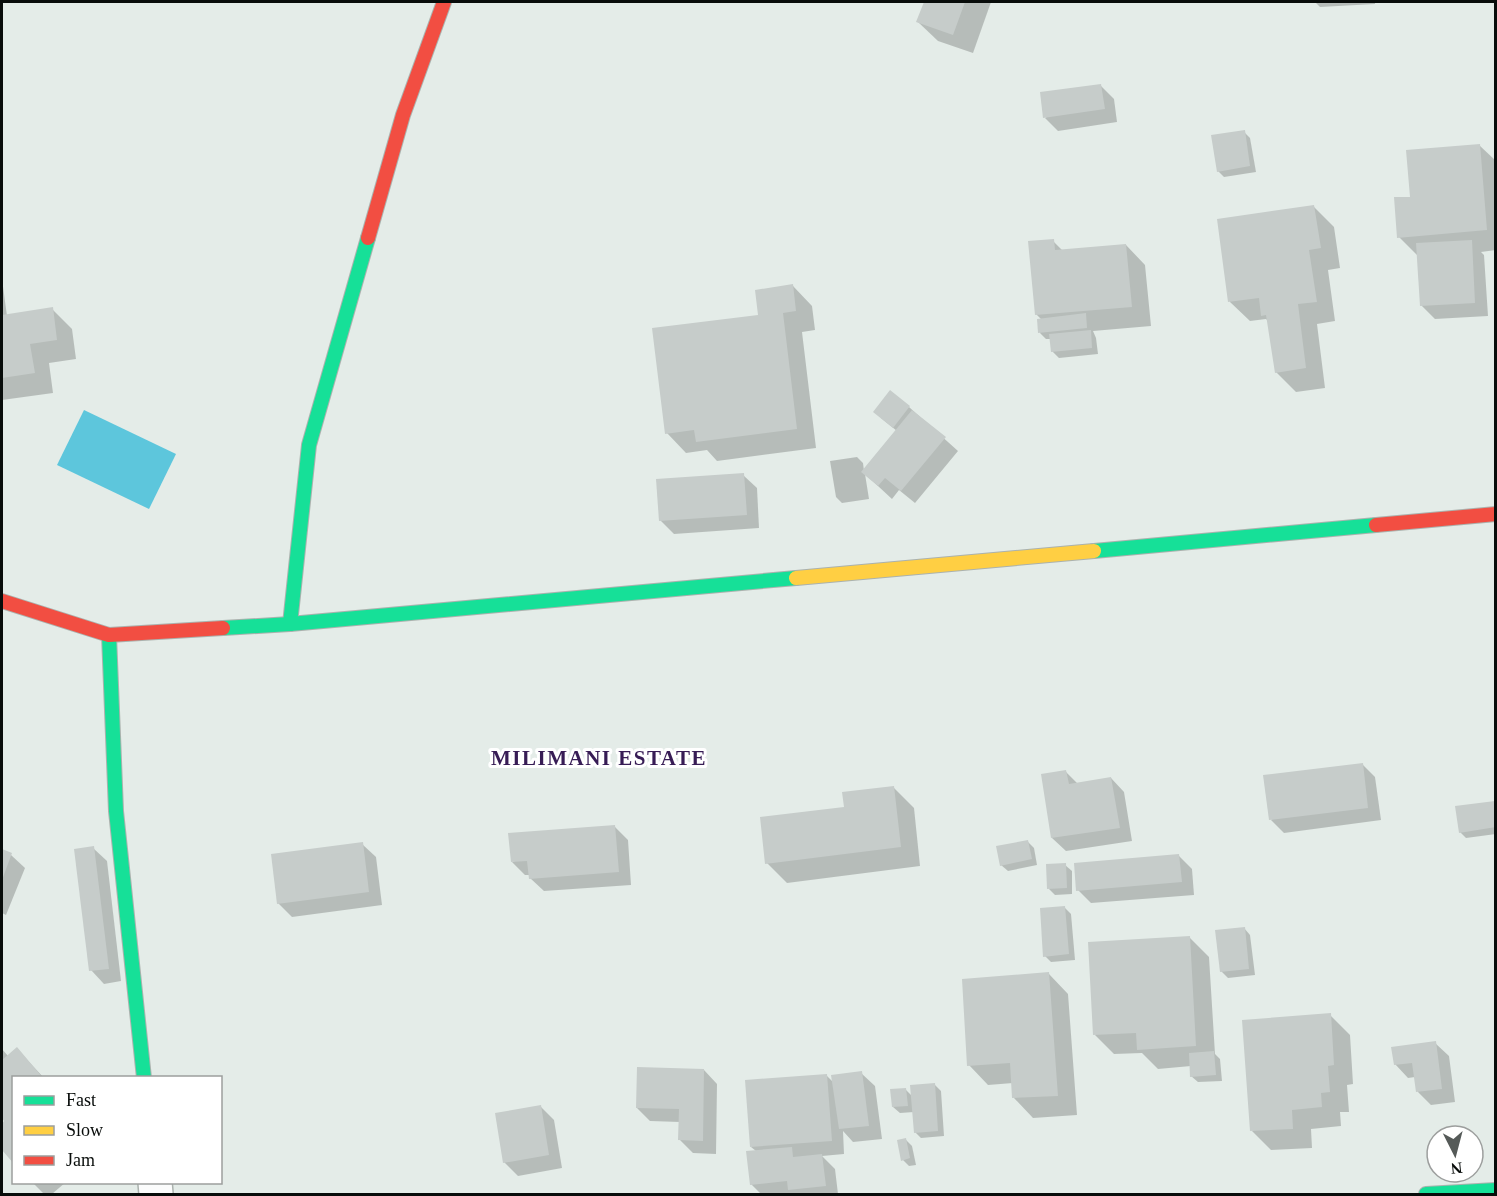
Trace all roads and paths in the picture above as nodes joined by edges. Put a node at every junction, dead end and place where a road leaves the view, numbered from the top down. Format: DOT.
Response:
graph roads {
  1 [pos="444,2"];
  2 [pos="1496,514"];
  3 [pos="2,601"];
  4 [pos="290,624"];
  5 [pos="109,635"];
  6 [pos="144,1076"];
  7 [pos="1496,1190"];
  8 [pos="1426,1194"];
  1 -- 4 [label="street"];
  2 -- 4 [label="street"];
  3 -- 5 [label="street"];
  4 -- 5 [label="street"];
  5 -- 6 [label="street"];
  7 -- 8 [label="street"];
}
